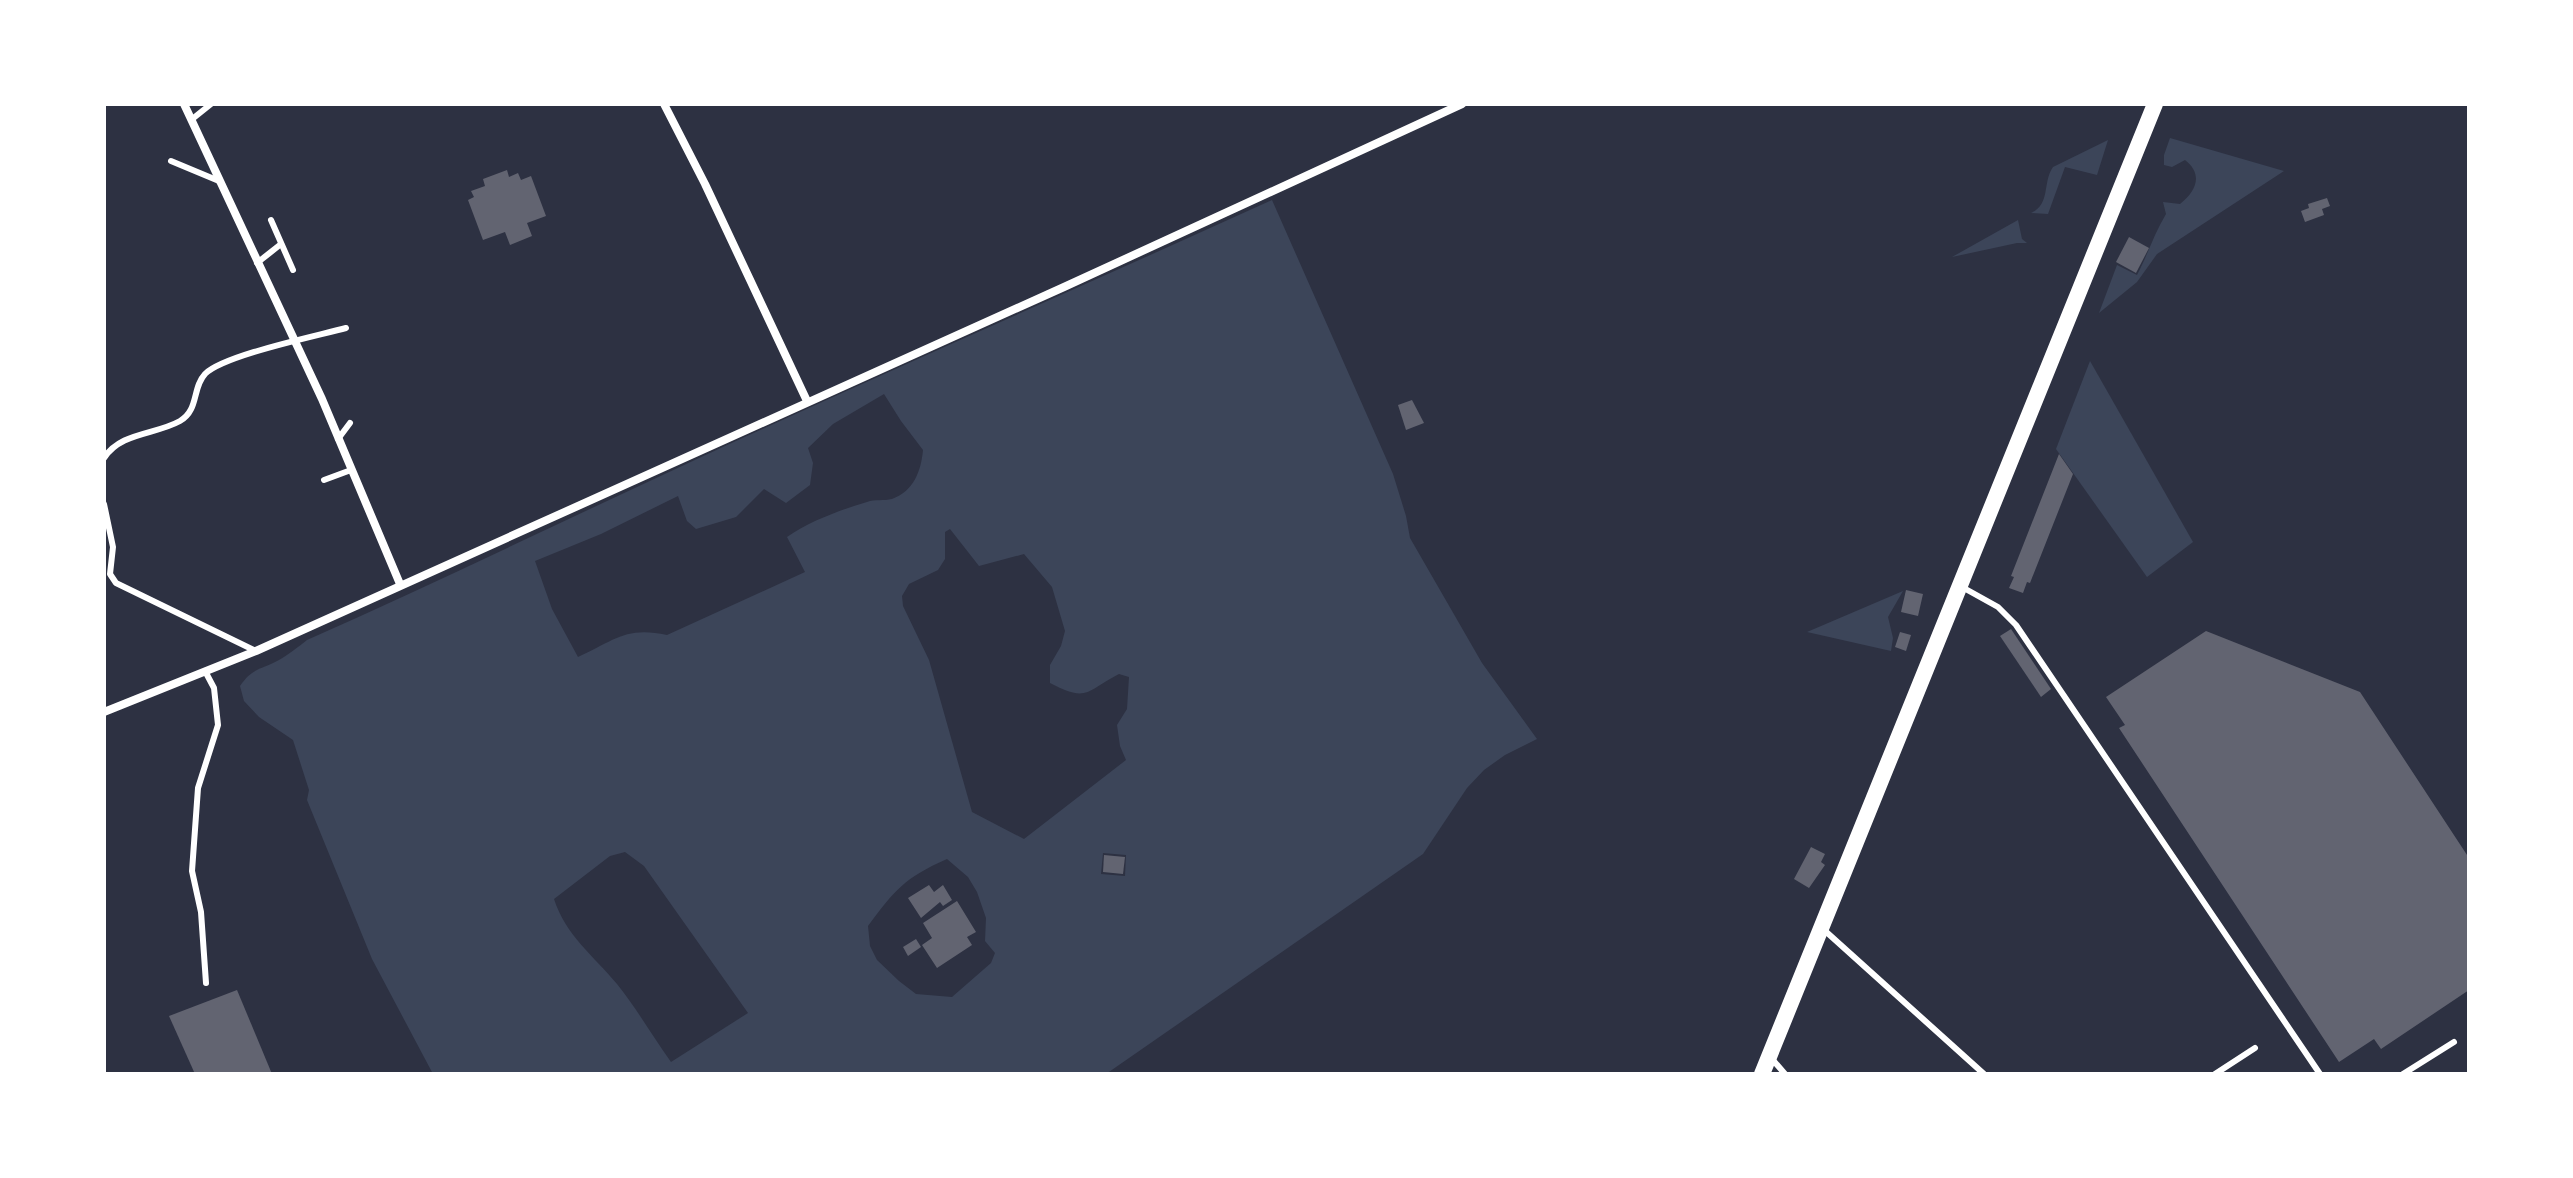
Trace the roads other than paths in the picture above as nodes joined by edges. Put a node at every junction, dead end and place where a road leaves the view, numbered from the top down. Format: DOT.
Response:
graph roads {
  1 [pos="184,104"];
  2 [pos="211,104"];
  3 [pos="664,104"];
  4 [pos="1462,104"];
  5 [pos="2155,104"];
  6 [pos="191,120"];
  7 [pos="171,161"];
  8 [pos="219,181"];
  9 [pos="271,220"];
  10 [pos="281,244"];
  11 [pos="257,263"];
  12 [pos="293,270"];
  13 [pos="346,328"];
  14 [pos="294,342"];
  15 [pos="807,401"];
  16 [pos="350,423"];
  17 [pos="338,439"];
  18 [pos="104,458"];
  19 [pos="351,470"];
  20 [pos="324,480"];
  21 [pos="104,504"];
  22 [pos="400,584"];
  23 [pos="1959,585"];
  24 [pos="256,651"];
  25 [pos="205,671"];
  26 [pos="104,712"];
  27 [pos="1822,927"];
  28 [pos="206,983"];
  29 [pos="2454,1042"];
  30 [pos="2255,1048"];
  31 [pos="1769,1056"];
  32 [pos="1762,1074"];
  33 [pos="1785,1074"];
  34 [pos="1984,1074"];
  35 [pos="2215,1074"];
  36 [pos="2320,1074"];
  37 [pos="2403,1074"];
  1 -- 6 [label="street"];
  2 -- 6 [label="lane"];
  3 -- 15 [label="street"];
  4 -- 15 [label="street"];
  5 -- 23 [label="main road"];
  6 -- 8 [label="street"];
  7 -- 8 [label="lane"];
  8 -- 11 [label="street"];
  9 -- 10 [label="lane"];
  10 -- 11 [label="lane"];
  10 -- 12 [label="lane"];
  11 -- 14 [label="street"];
  13 -- 14 [label="lane"];
  14 -- 17 [label="street"];
  14 -- 18 [label="lane"];
  15 -- 22 [label="street"];
  16 -- 17 [label="lane"];
  17 -- 19 [label="street"];
  19 -- 20 [label="lane"];
  19 -- 22 [label="street"];
  21 -- 24 [label="lane"];
  22 -- 24 [label="street"];
  23 -- 27 [label="main road"];
  23 -- 36 [label="lane"];
  24 -- 25 [label="street"];
  25 -- 26 [label="street"];
  25 -- 28 [label="lane"];
  27 -- 31 [label="main road"];
  27 -- 34 [label="lane"];
  29 -- 37 [label="lane"];
  30 -- 35 [label="lane"];
  31 -- 32 [label="main road"];
  31 -- 33 [label="lane"];
}
